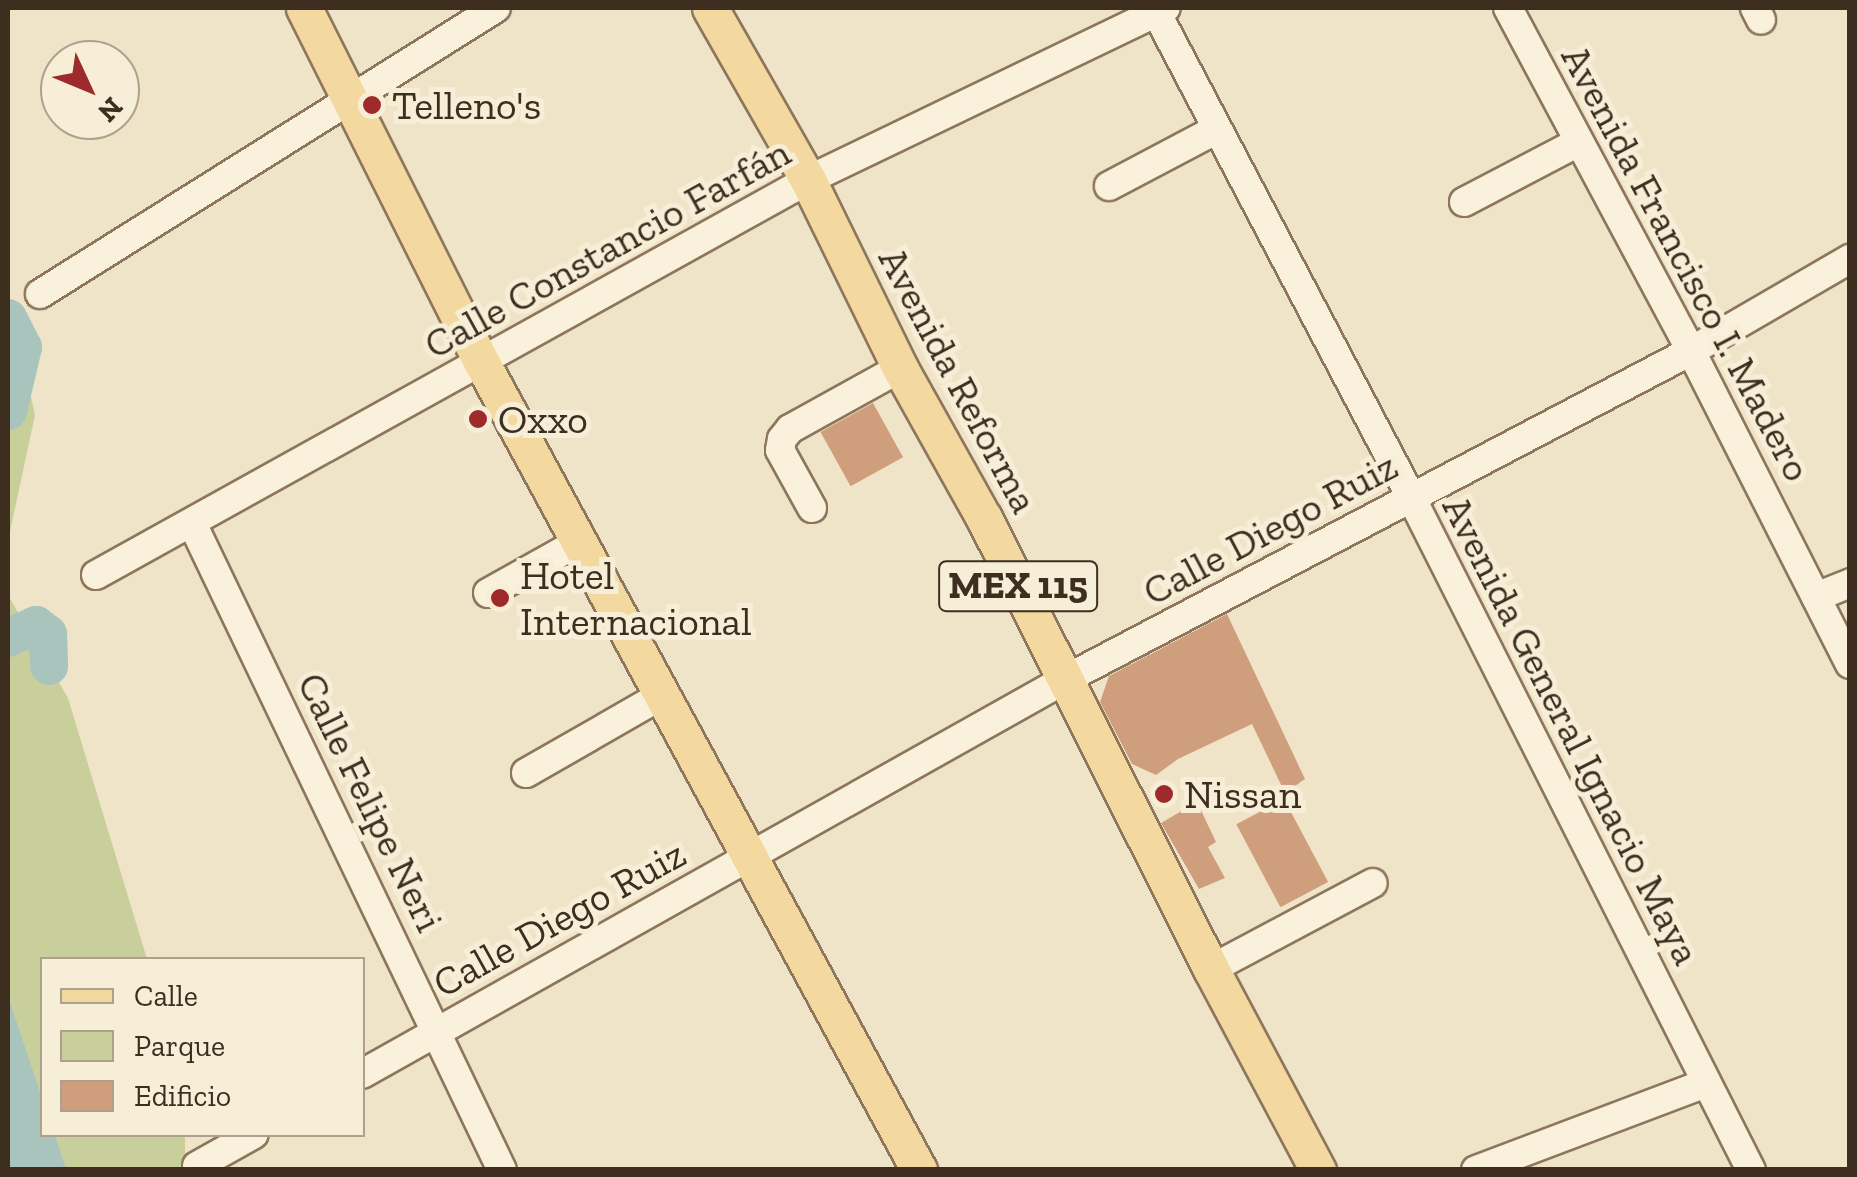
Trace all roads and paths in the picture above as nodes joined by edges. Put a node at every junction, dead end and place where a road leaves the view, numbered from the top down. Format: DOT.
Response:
graph roads {
  1 [pos="304,8"];
  2 [pos="496,8"];
  3 [pos="710,8"];
  4 [pos="1508,8"];
  5 [pos="1159,9"];
  6 [pos="352,101"];
  7 [pos="1215,130"];
  8 [pos="1577,143"];
  9 [pos="808,180"];
  10 [pos="1109,186"];
  11 [pos="1464,202"];
  12 [pos="1850,259"];
  13 [pos="40,294"];
  14 [pos="1691,351"];
  15 [pos="482,364"];
  16 [pos="900,368"];
  17 [pos="1412,499"];
  18 [pos="812,508"];
  19 [pos="192,523"];
  20 [pos="579,542"];
  21 [pos="96,574"];
  22 [pos="1850,583"];
  23 [pos="488,593"];
  24 [pos="1816,597"];
  25 [pos="1850,664"];
  26 [pos="1066,680"];
  27 [pos="662,695"];
  28 [pos="526,773"];
  29 [pos="753,856"];
  30 [pos="1373,883"];
  31 [pos="1211,969"];
  32 [pos="438,1033"];
  33 [pos="365,1072"];
  34 [pos="1704,1084"];
  35 [pos="249,1137"];
  36 [pos="197,1166"];
  37 [pos="502,1170"];
  38 [pos="919,1170"];
  39 [pos="1318,1170"];
  40 [pos="1476,1170"];
  41 [pos="1751,1170"];
  1 -- 6 [label="main road"];
  2 -- 6 [label="street"];
  3 -- 9 [label="main road, Avenida Reforma / MEX 115"];
  4 -- 8 [label="street, Avenida Francisco I. Madero"];
  5 -- 7 [label="street, Avenida General Ignacio Maya"];
  5 -- 9 [label="street, Calle Constancio Farfán"];
  6 -- 13 [label="street"];
  6 -- 15 [label="main road"];
  7 -- 10 [label="street"];
  7 -- 17 [label="street, Avenida General Ignacio Maya"];
  8 -- 11 [label="street"];
  8 -- 14 [label="street, Avenida Francisco I. Madero"];
  9 -- 15 [label="street, Calle Constancio Farfán"];
  9 -- 16 [label="main road, Avenida Reforma / MEX 115"];
  12 -- 14 [label="street, Calle Diego Ruiz"];
  14 -- 17 [label="street, Calle Diego Ruiz"];
  14 -- 24 [label="street, Avenida Francisco I. Madero"];
  15 -- 19 [label="street, Calle Constancio Farfán"];
  15 -- 20 [label="main road"];
  16 -- 18 [label="street"];
  16 -- 26 [label="main road, Avenida Reforma / MEX 115"];
  17 -- 26 [label="street, Calle Diego Ruiz"];
  17 -- 34 [label="street, Avenida General Ignacio Maya"];
  19 -- 21 [label="street, Calle Constancio Farfán"];
  19 -- 32 [label="street, Calle Felipe Neri"];
  20 -- 23 [label="street"];
  20 -- 27 [label="main road"];
  22 -- 24 [label="street"];
  24 -- 25 [label="street, Avenida Francisco I. Madero"];
  26 -- 29 [label="street, Calle Diego Ruiz"];
  26 -- 31 [label="main road, Avenida Reforma / MEX 115"];
  27 -- 28 [label="street"];
  27 -- 29 [label="main road"];
  29 -- 32 [label="street, Calle Diego Ruiz"];
  29 -- 38 [label="main road"];
  30 -- 31 [label="street"];
  31 -- 39 [label="main road, Avenida Reforma / MEX 115"];
  32 -- 33 [label="street, Calle Diego Ruiz"];
  32 -- 37 [label="street, Calle Felipe Neri"];
  34 -- 40 [label="street"];
  34 -- 41 [label="street, Avenida General Ignacio Maya"];
  35 -- 36 [label="street"];
}
